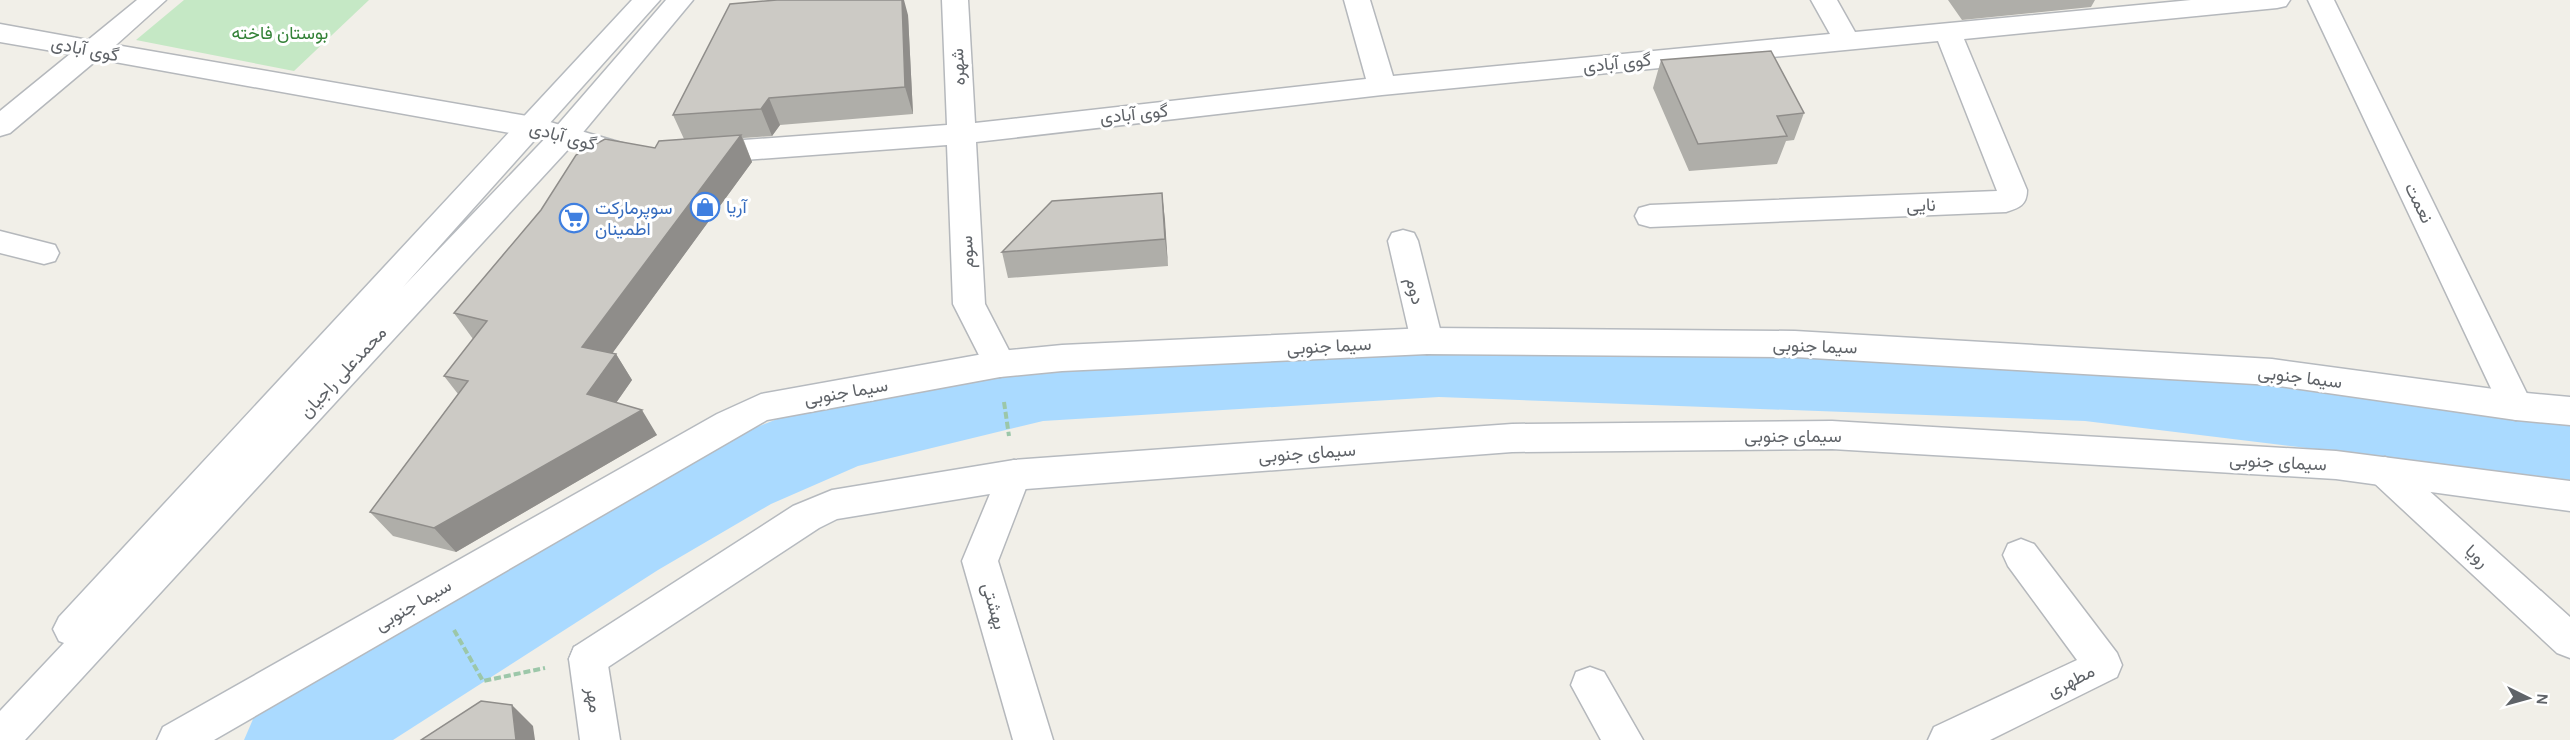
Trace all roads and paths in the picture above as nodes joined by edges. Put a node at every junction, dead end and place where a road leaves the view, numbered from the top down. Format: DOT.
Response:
graph roads {
  1 [pos="153,0"];
  2 [pos="647,0"];
  3 [pos="680,0"];
  4 [pos="955,0"];
  5 [pos="1357,0"];
  6 [pos="1824,0"];
  7 [pos="2277,0"];
  8 [pos="2321,0"];
  9 [pos="1948,32"];
  10 [pos="0,33"];
  11 [pos="1847,41"];
  12 [pos="92,51"];
  13 [pos="1382,86"];
  14 [pos="0,126"];
  15 [pos="549,131"];
  16 [pos="961,134"];
  17 [pos="1650,216"];
  18 [pos="1403,241"];
  19 [pos="0,242"];
  20 [pos="44,253"];
  21 [pos="1427,341"];
  22 [pos="1000,364"];
  23 [pos="2516,406"];
  24 [pos="2570,411"];
  25 [pos="2385,472"];
  26 [pos="1014,475"];
  27 [pos="2570,496"];
  28 [pos="2021,555"];
  29 [pos="433,593"];
  30 [pos="2570,641"];
  31 [pos="588,659"];
  32 [pos="1590,686"];
  33 [pos="0,707"];
  34 [pos="0,739"];
  35 [pos="177,740"];
  36 [pos="600,740"];
  37 [pos="1033,740"];
  38 [pos="1623,740"];
  39 [pos="1948,740"];
  1 -- 12 [label="street"];
  2 -- 15 [label="street, محمدعلی راجیان"];
  3 -- 15 [label="street, محمدعلی راجیان"];
  4 -- 16 [label="street, شهره"];
  5 -- 13 [label="street"];
  6 -- 11 [label="street"];
  7 -- 9 [label="street, گوی آبادی"];
  8 -- 23 [label="street, نعمت"];
  9 -- 11 [label="street, گوی آبادی"];
  9 -- 17 [label="street, نایی"];
  10 -- 12 [label="street, گوی آبادی"];
  11 -- 13 [label="street, گوی آبادی"];
  12 -- 14 [label="street"];
  12 -- 15 [label="street, گوی آبادی"];
  13 -- 16 [label="street, گوی آبادی"];
  15 -- 16 [label="street, گوی آبادی"];
  15 -- 33 [label="street, محمدعلی راجیان"];
  15 -- 34 [label="street, محمدعلی راجیان"];
  16 -- 22 [label="street, سوم"];
  18 -- 21 [label="street, دوم"];
  19 -- 20 [label="street"];
  21 -- 22 [label="street, سیما جنوبی"];
  21 -- 23 [label="street, سیما جنوبی"];
  22 -- 26 [label="path"];
  22 -- 29 [label="street, سیما جنوبی"];
  23 -- 24 [label="street, سیما جنوبی"];
  25 -- 26 [label="street, سیمای جنوبی"];
  25 -- 27 [label="street, سیمای جنوبی"];
  25 -- 30 [label="street, رویا"];
  26 -- 31 [label="street"];
  26 -- 37 [label="street, بهشتی"];
  28 -- 39 [label="street, مطهری"];
  29 -- 31 [label="path"];
  29 -- 35 [label="street, سیما جنوبی"];
  31 -- 36 [label="street, مهر"];
  32 -- 38 [label="street"];
}
